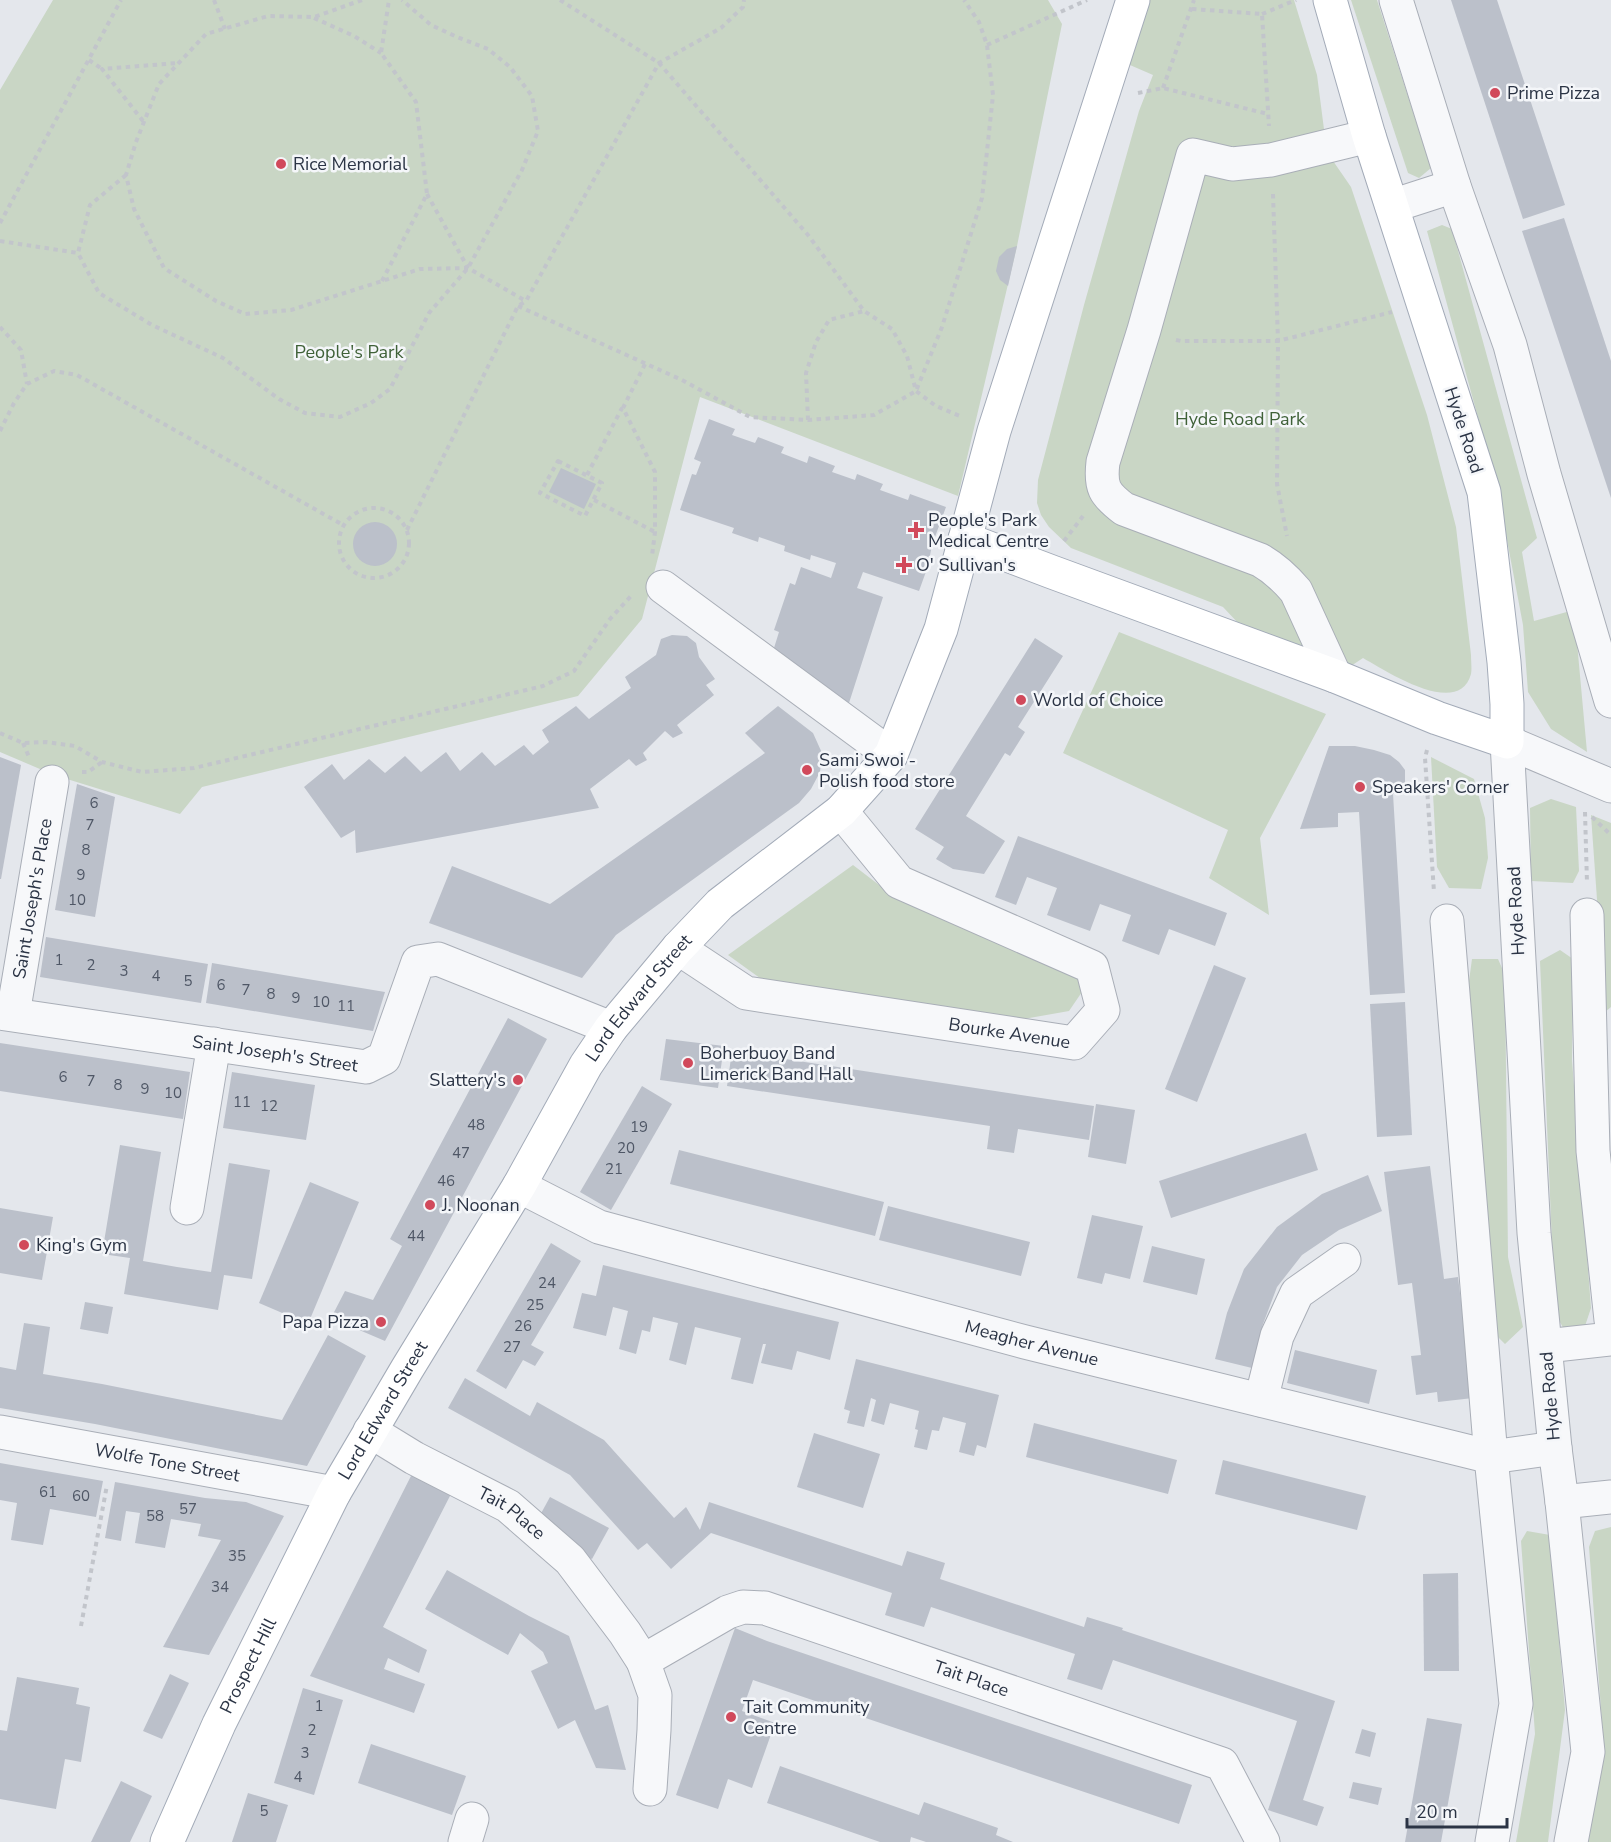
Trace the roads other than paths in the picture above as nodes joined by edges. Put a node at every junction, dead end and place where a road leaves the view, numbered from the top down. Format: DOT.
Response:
graph roads {
  1 [pos="1132,0"];
  2 [pos="1330,0"];
  3 [pos="1396,0"];
  4 [pos="1370,136"];
  5 [pos="1454,186"];
  6 [pos="1392,206"];
  7 [pos="965,539"];
  8 [pos="649,581"];
  9 [pos="1335,676"];
  10 [pos="1611,701"];
  11 [pos="1506,742"];
  12 [pos="891,755"];
  13 [pos="52,782"];
  14 [pos="1611,786"];
  15 [pos="841,811"];
  16 [pos="1587,915"];
  17 [pos="1447,921"];
  18 [pos="678,948"];
  19 [pos="6,1013"];
  20 [pos="611,1028"];
  21 [pos="214,1044"];
  22 [pos="519,1186"];
  23 [pos="187,1208"];
  24 [pos="1344,1260"];
  25 [pos="1611,1320"];
  26 [pos="1611,1339"];
  27 [pos="1546,1346"];
  28 [pos="1261,1401"];
  29 [pos="370,1431"];
  30 [pos="0,1432"];
  31 [pos="1555,1448"];
  32 [pos="1491,1457"];
  33 [pos="334,1493"];
  34 [pos="1611,1497"];
  35 [pos="1562,1502"];
  36 [pos="643,1661"];
  37 [pos="650,1790"];
  38 [pos="167,1842"];
  39 [pos="1263,1842"];
  40 [pos="1492,1842"];
  41 [pos="1571,1842"];
  1 -- 7 [label="main road, Lord Edward Street"];
  2 -- 4 [label="main road, Hyde Road"];
  3 -- 5 [label="street"];
  4 -- 6 [label="main road, Hyde Road"];
  4 -- 9 [label="street"];
  5 -- 6 [label="street"];
  5 -- 10 [label="street"];
  6 -- 11 [label="main road, Hyde Road"];
  7 -- 9 [label="main road"];
  7 -- 12 [label="main road, Lord Edward Street"];
  8 -- 12 [label="street"];
  9 -- 11 [label="main road"];
  11 -- 14 [label="street"];
  11 -- 27 [label="street, Hyde Road"];
  12 -- 15 [label="main road, Lord Edward Street"];
  13 -- 19 [label="street, Saint Joseph's Place"];
  15 -- 18 [label="main road, Lord Edward Street"];
  15 -- 18 [label="street, Bourke Avenue"];
  16 -- 25 [label="street"];
  17 -- 32 [label="street"];
  18 -- 20 [label="main road, Lord Edward Street"];
  19 -- 21 [label="street, Saint Joseph's Street"];
  20 -- 21 [label="street, Saint Joseph's Street"];
  20 -- 22 [label="main road, Lord Edward Street"];
  21 -- 23 [label="street"];
  22 -- 28 [label="street, Meagher Avenue"];
  22 -- 29 [label="main road, Lord Edward Street"];
  24 -- 28 [label="street"];
  26 -- 27 [label="street"];
  27 -- 31 [label="street, Hyde Road"];
  28 -- 32 [label="street, Meagher Avenue"];
  29 -- 33 [label="main road, Lord Edward Street"];
  29 -- 36 [label="street, Tait Place"];
  30 -- 33 [label="street, Wolfe Tone Street"];
  31 -- 32 [label="street, Meagher Avenue"];
  31 -- 35 [label="street, Hyde Road"];
  32 -- 40 [label="street"];
  33 -- 38 [label="main road, Prospect Hill"];
  34 -- 35 [label="street"];
  35 -- 41 [label="street, Hyde Road"];
  36 -- 37 [label="street, Tait Place"];
  36 -- 39 [label="street, Tait Place"];
}
